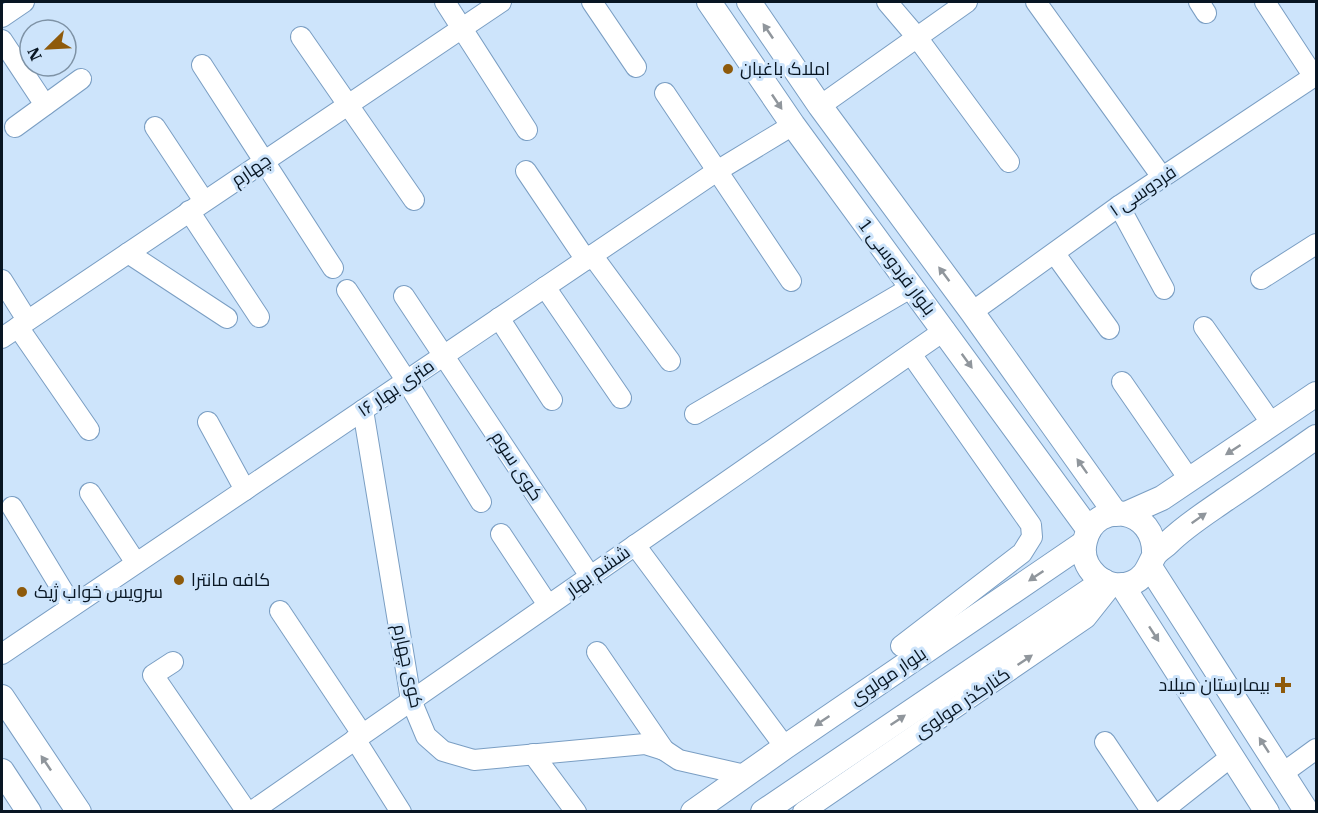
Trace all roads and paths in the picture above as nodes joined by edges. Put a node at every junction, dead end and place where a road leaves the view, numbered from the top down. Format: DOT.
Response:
graph roads {
  1 [pos="24,2"];
  2 [pos="445,2"];
  3 [pos="501,2"];
  4 [pos="592,2"];
  5 [pos="709,2"];
  6 [pos="749,2"];
  7 [pos="886,2"];
  8 [pos="967,2"];
  9 [pos="1036,2"];
  10 [pos="1265,2"];
  11 [pos="2,17"];
  12 [pos="462,28"];
  13 [pos="916,36"];
  14 [pos="301,37"];
  15 [pos="2,40"];
  16 [pos="202,65"];
  17 [pos="636,67"];
  18 [pos="1315,76"];
  19 [pos="81,79"];
  20 [pos="665,93"];
  21 [pos="45,105"];
  22 [pos="347,105"];
  23 [pos="820,106"];
  24 [pos="793,125"];
  25 [pos="15,127"];
  26 [pos="155,127"];
  27 [pos="528,130"];
  28 [pos="264,161"];
  29 [pos="1009,162"];
  30 [pos="526,171"];
  31 [pos="717,171"];
  32 [pos="1162,177"];
  33 [pos="414,200"];
  34 [pos="197,206"];
  35 [pos="1119,206"];
  36 [pos="1317,244"];
  37 [pos="128,252"];
  38 [pos="1055,254"];
  39 [pos="589,257"];
  40 [pos="333,268"];
  41 [pos="1261,279"];
  42 [pos="2,280"];
  43 [pos="791,281"];
  44 [pos="545,287"];
  45 [pos="912,287"];
  46 [pos="1164,289"];
  47 [pos="347,290"];
  48 [pos="404,296"];
  49 [pos="972,312"];
  50 [pos="259,316"];
  51 [pos="227,318"];
  52 [pos="499,318"];
  53 [pos="23,323"];
  54 [pos="1204,327"];
  55 [pos="1109,329"];
  56 [pos="945,330"];
  57 [pos="2,338"];
  58 [pos="911,354"];
  59 [pos="444,355"];
  60 [pos="670,361"];
  61 [pos="406,380"];
  62 [pos="1122,382"];
  63 [pos="1317,394"];
  64 [pos="621,398"];
  65 [pos="552,400"];
  66 [pos="363,410"];
  67 [pos="695,414"];
  68 [pos="208,422"];
  69 [pos="1272,424"];
  70 [pos="89,430"];
  71 [pos="1317,437"];
  72 [pos="1189,478"];
  73 [pos="245,490"];
  74 [pos="90,493"];
  75 [pos="481,502"];
  76 [pos="12,507"];
  77 [pos="1121,514"];
  78 [pos="501,534"];
  79 [pos="1086,536"];
  80 [pos="635,545"];
  81 [pos="1152,562"];
  82 [pos="136,563"];
  83 [pos="590,576"];
  84 [pos="1113,584"];
  85 [pos="548,605"];
  86 [pos="72,606"];
  87 [pos="280,611"];
  88 [pos="901,646"];
  89 [pos="597,652"];
  90 [pos="2,654"];
  91 [pos="173,662"];
  92 [pos="2,697"];
  93 [pos="411,700"];
  94 [pos="358,737"];
  95 [pos="1105,742"];
  96 [pos="785,747"];
  97 [pos="1317,749"];
  98 [pos="664,750"];
  99 [pos="533,754"];
  100 [pos="1232,756"];
  101 [pos="2,771"];
  102 [pos="1283,773"];
  103 [pos="745,776"];
  104 [pos="29,812"];
  105 [pos="79,812"];
  106 [pos="249,812"];
  107 [pos="400,812"];
  108 [pos="576,812"];
  109 [pos="693,812"];
  110 [pos="763,812"];
  111 [pos="803,812"];
  112 [pos="1152,812"];
  113 [pos="1161,812"];
  114 [pos="1267,812"];
  115 [pos="1307,812"];
  1 -- 11 [label="street"];
  2 -- 12 [label="street"];
  3 -- 12 [label="street, چهارم"];
  4 -- 17 [label="street"];
  5 -- 24 [label="main road, بلوار فردوسی 1, one-way"];
  23 -- 6 [label="main road, بلوار فردوسی 1, one-way"];
  7 -- 13 [label="street"];
  8 -- 13 [label="street"];
  9 -- 32 [label="street"];
  10 -- 18 [label="street"];
  12 -- 22 [label="street, چهارم"];
  12 -- 27 [label="street"];
  13 -- 23 [label="street"];
  13 -- 29 [label="street"];
  14 -- 22 [label="street"];
  15 -- 21 [label="street"];
  16 -- 28 [label="street"];
  18 -- 32 [label="street, فردوسی ۱"];
  19 -- 21 [label="street"];
  20 -- 31 [label="street"];
  21 -- 25 [label="street"];
  22 -- 28 [label="street, چهارم"];
  22 -- 33 [label="street"];
  23 -- 24 [label="main road"];
  49 -- 23 [label="main road, بلوار فردوسی 1, one-way"];
  24 -- 31 [label="street, ۱۶ متری بهار"];
  24 -- 45 [label="main road, بلوار فردوسی 1"];
  26 -- 34 [label="street"];
  28 -- 34 [label="street, چهارم"];
  28 -- 40 [label="street"];
  30 -- 39 [label="street"];
  31 -- 39 [label="street, ۱۶ متری بهار"];
  31 -- 43 [label="street"];
  32 -- 35 [label="street, فردوسی ۱"];
  34 -- 37 [label="street, چهارم"];
  34 -- 50 [label="street"];
  35 -- 38 [label="street, فردوسی ۱"];
  35 -- 46 [label="street"];
  36 -- 41 [label="street"];
  37 -- 51 [label="street"];
  37 -- 53 [label="street, چهارم"];
  38 -- 49 [label="street, فردوسی ۱"];
  38 -- 55 [label="street"];
  39 -- 44 [label="street, ۱۶ متری بهار"];
  39 -- 60 [label="street"];
  42 -- 53 [label="street"];
  44 -- 52 [label="street, ۱۶ متری بهار"];
  44 -- 64 [label="street"];
  45 -- 56 [label="main road, بلوار فردوسی 1"];
  45 -- 67 [label="street"];
  47 -- 61 [label="street"];
  48 -- 59 [label="street, کوی سوم"];
  77 -- 49 [label="main road, بلوار فردوسی 1, one-way"];
  52 -- 59 [label="street, ۱۶ متری بهار"];
  52 -- 65 [label="street"];
  53 -- 57 [label="street, چهارم"];
  53 -- 70 [label="street"];
  54 -- 69 [label="street"];
  56 -- 58 [label="street, ششم بهار"];
  56 -- 79 [label="main road, بلوار فردوسی 1, one-way"];
  58 -- 80 [label="street, ششم بهار"];
  58 -- 88 [label="street"];
  59 -- 61 [label="street, ۱۶ متری بهار"];
  59 -- 83 [label="street, کوی سوم"];
  61 -- 66 [label="street, ۱۶ متری بهار"];
  61 -- 75 [label="street"];
  62 -- 72 [label="street"];
  63 -- 69 [label="main road"];
  66 -- 73 [label="street, ۱۶ متری بهار"];
  66 -- 93 [label="street, کوی چهارم"];
  68 -- 73 [label="street"];
  69 -- 72 [label="main road, one-way"];
  81 -- 71 [label="main road, one-way"];
  72 -- 77 [label="main road"];
  73 -- 82 [label="street, ۱۶ متری بهار"];
  74 -- 82 [label="street"];
  76 -- 86 [label="street"];
  77 -- 79 [label="main road"];
  77 -- 81 [label="main road"];
  78 -- 85 [label="street"];
  79 -- 84 [label="main road"];
  79 -- 96 [label="main road, بلوار مولوی, one-way"];
  80 -- 83 [label="street, ششم بهار"];
  80 -- 96 [label="street"];
  81 -- 84 [label="main road"];
  102 -- 81 [label="main road, one-way"];
  82 -- 86 [label="street, ۱۶ متری بهار"];
  83 -- 85 [label="street, ششم بهار"];
  84 -- 100 [label="main road, one-way"];
  110 -- 84 [label="main road, one-way"];
  111 -- 84 [label="street, کنارگذر مولوی, one-way"];
  85 -- 93 [label="street, ششم بهار"];
  86 -- 90 [label="street, ۱۶ متری بهار"];
  87 -- 94 [label="street"];
  89 -- 98 [label="street"];
  91 -- 106 [label="street"];
  105 -- 92 [label="main road, one-way"];
  93 -- 94 [label="street, ششم بهار"];
  93 -- 99 [label="street, کوی چهارم"];
  94 -- 106 [label="street, ششم بهار"];
  94 -- 107 [label="street"];
  95 -- 112 [label="street"];
  96 -- 103 [label="main road, بلوار مولوی"];
  97 -- 102 [label="street"];
  98 -- 99 [label="street, کوی چهارم"];
  98 -- 103 [label="street, کوی چهارم"];
  99 -- 108 [label="street"];
  100 -- 113 [label="street"];
  100 -- 114 [label="main road"];
  101 -- 104 [label="main road"];
  102 -- 115 [label="main road"];
  103 -- 109 [label="main road, بلوار مولوی"];
}
